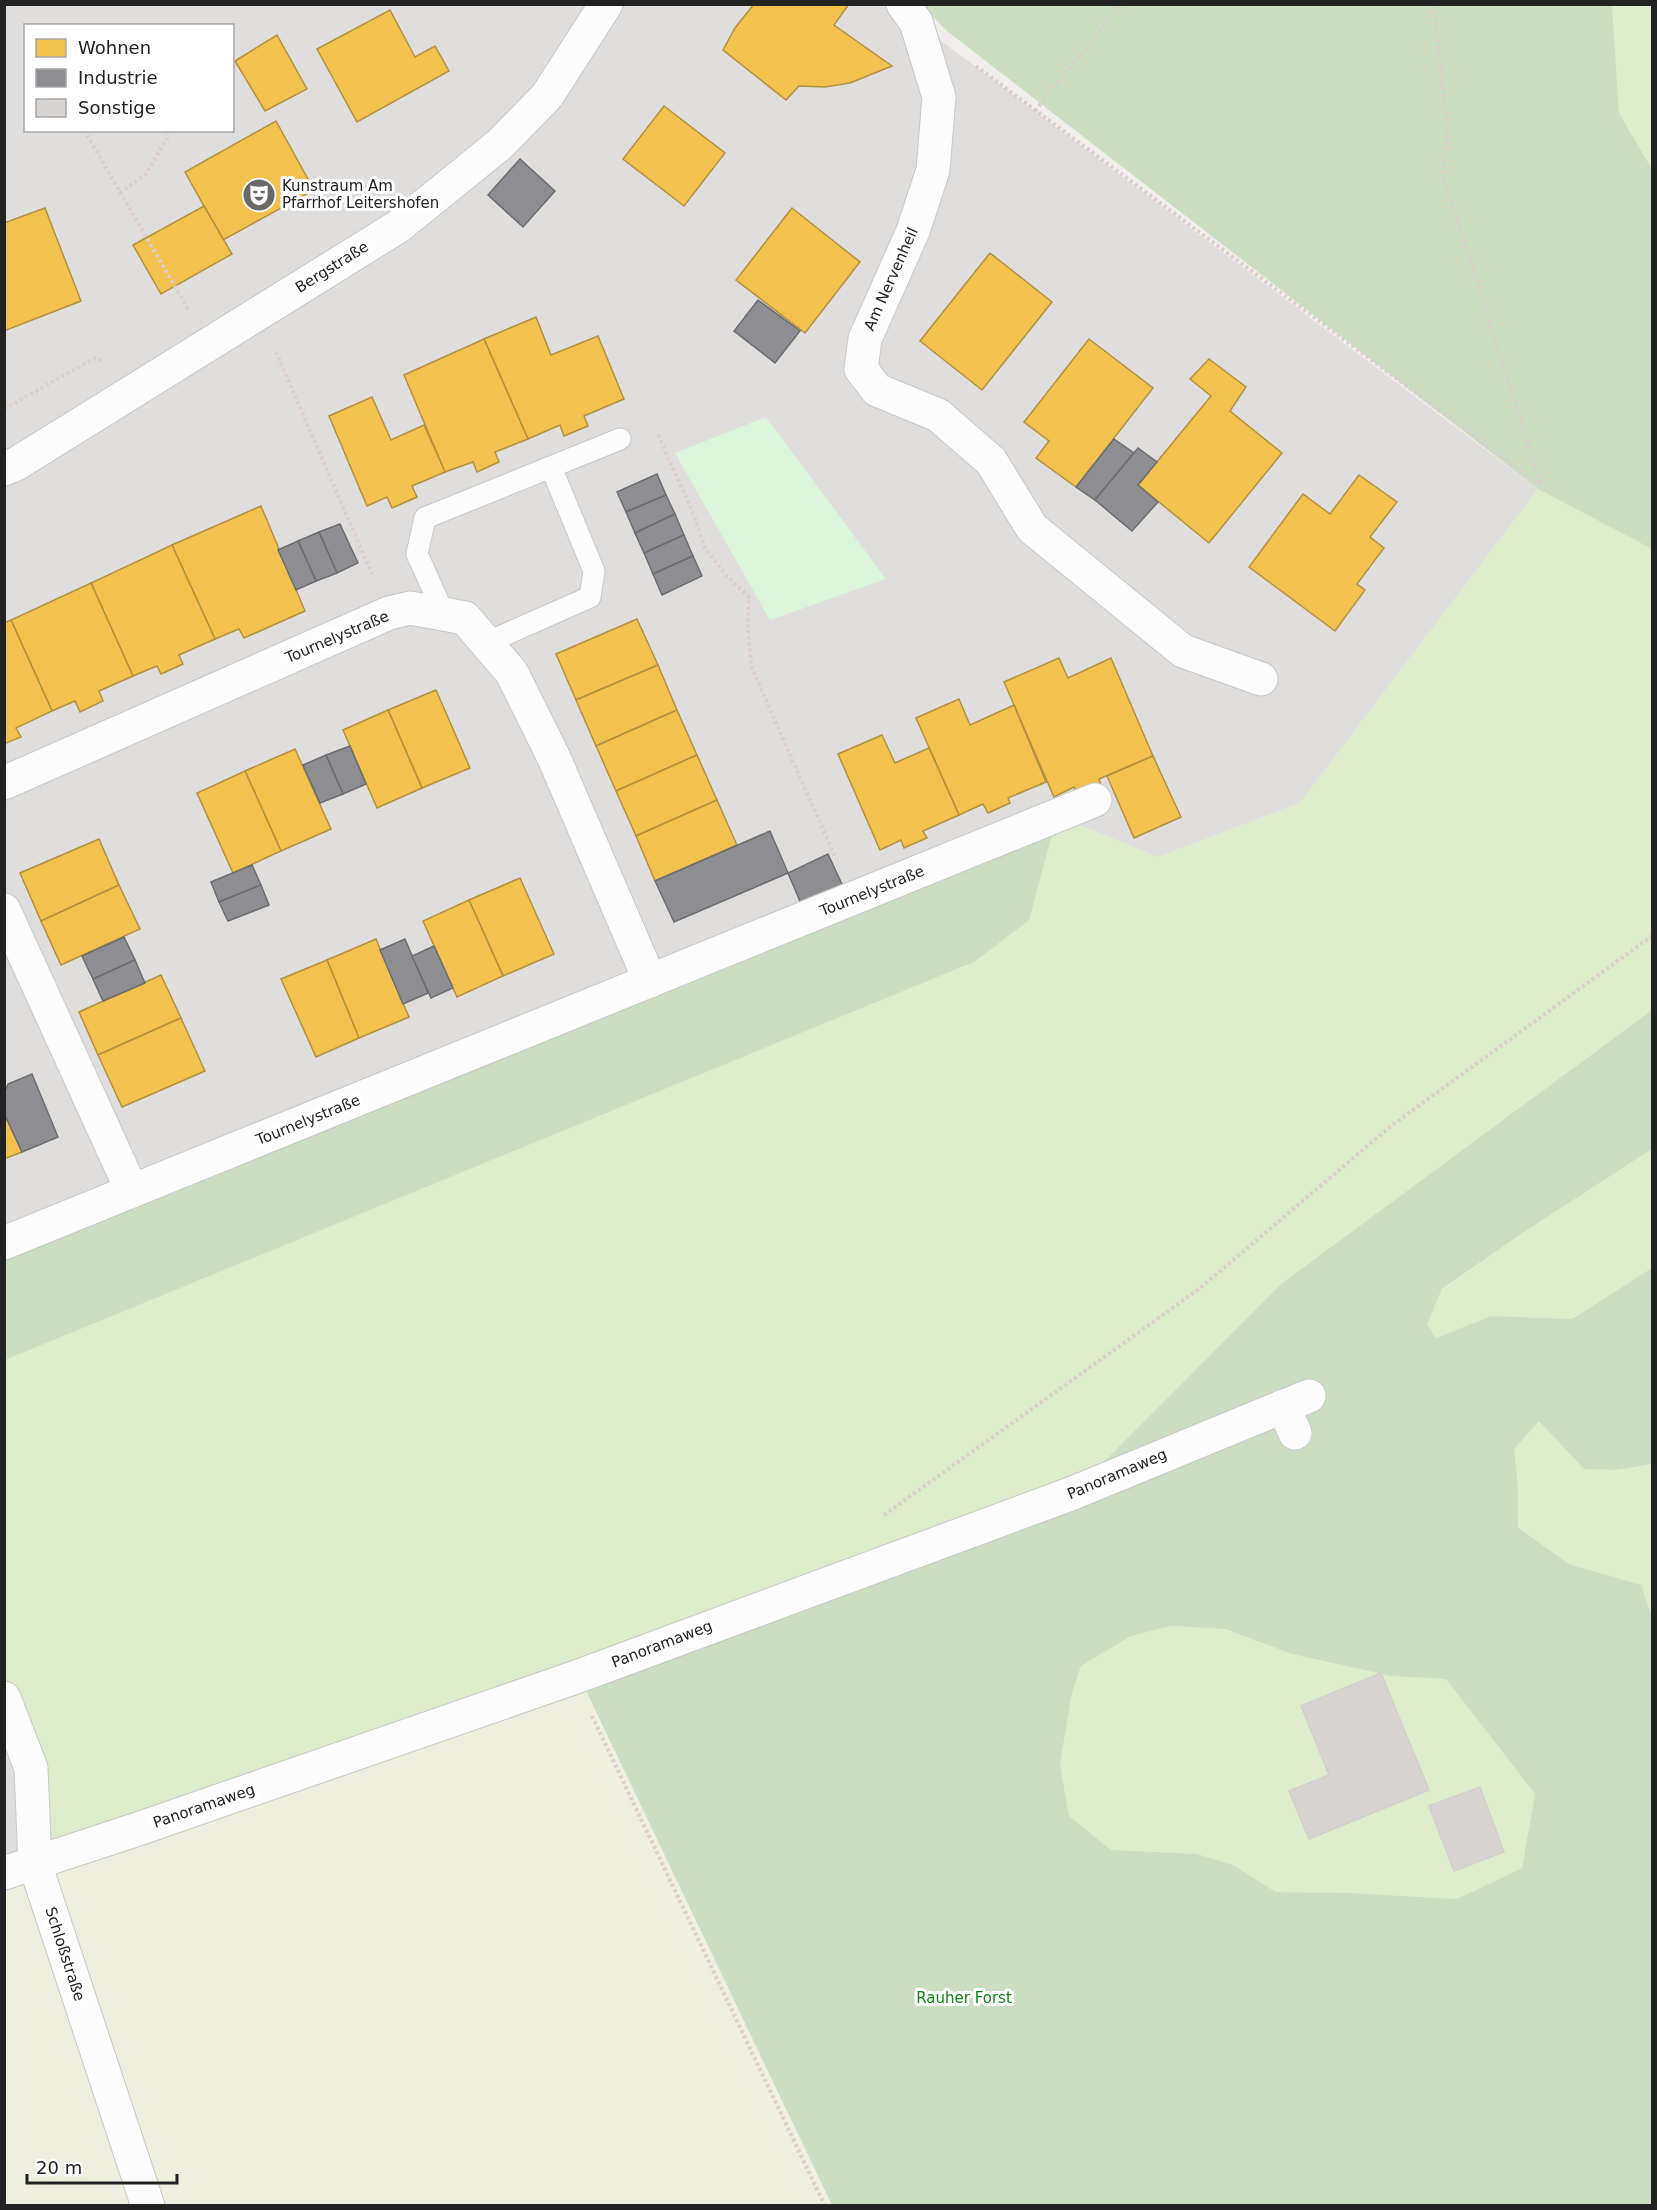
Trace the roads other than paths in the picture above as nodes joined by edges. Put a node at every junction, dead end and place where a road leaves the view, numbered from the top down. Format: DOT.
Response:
graph roads {
  1 [pos="606,4"];
  2 [pos="903,4"];
  3 [pos="620,440"];
  4 [pos="551,467"];
  5 [pos="4,469"];
  6 [pos="444,614"];
  7 [pos="486,643"];
  8 [pos="1261,679"];
  9 [pos="4,783"];
  10 [pos="1095,800"];
  11 [pos="4,909"];
  12 [pos="650,981"];
  13 [pos="132,1191"];
  14 [pos="4,1243"];
  15 [pos="1296,1412"];
  16 [pos="4,1698"];
  17 [pos="20,1869"];
  18 [pos="148,2205"];
  1 -- 5 [label="street, Bergstraße"];
  2 -- 8 [label="street, Am Nervenheil"];
  3 -- 4 [label="lane"];
  4 -- 6 [label="lane"];
  4 -- 7 [label="lane"];
  6 -- 7 [label="street, Tournelystraße"];
  6 -- 9 [label="street, Tournelystraße"];
  7 -- 12 [label="street, Tournelystraße"];
  10 -- 12 [label="street, Tournelystraße"];
  11 -- 13 [label="street"];
  12 -- 13 [label="street, Tournelystraße"];
  13 -- 14 [label="street, Tournelystraße"];
  15 -- 17 [label="street, Panoramaweg"];
  16 -- 17 [label="street, Schloßstraße"];
  17 -- 18 [label="street, Schloßstraße"];
}
